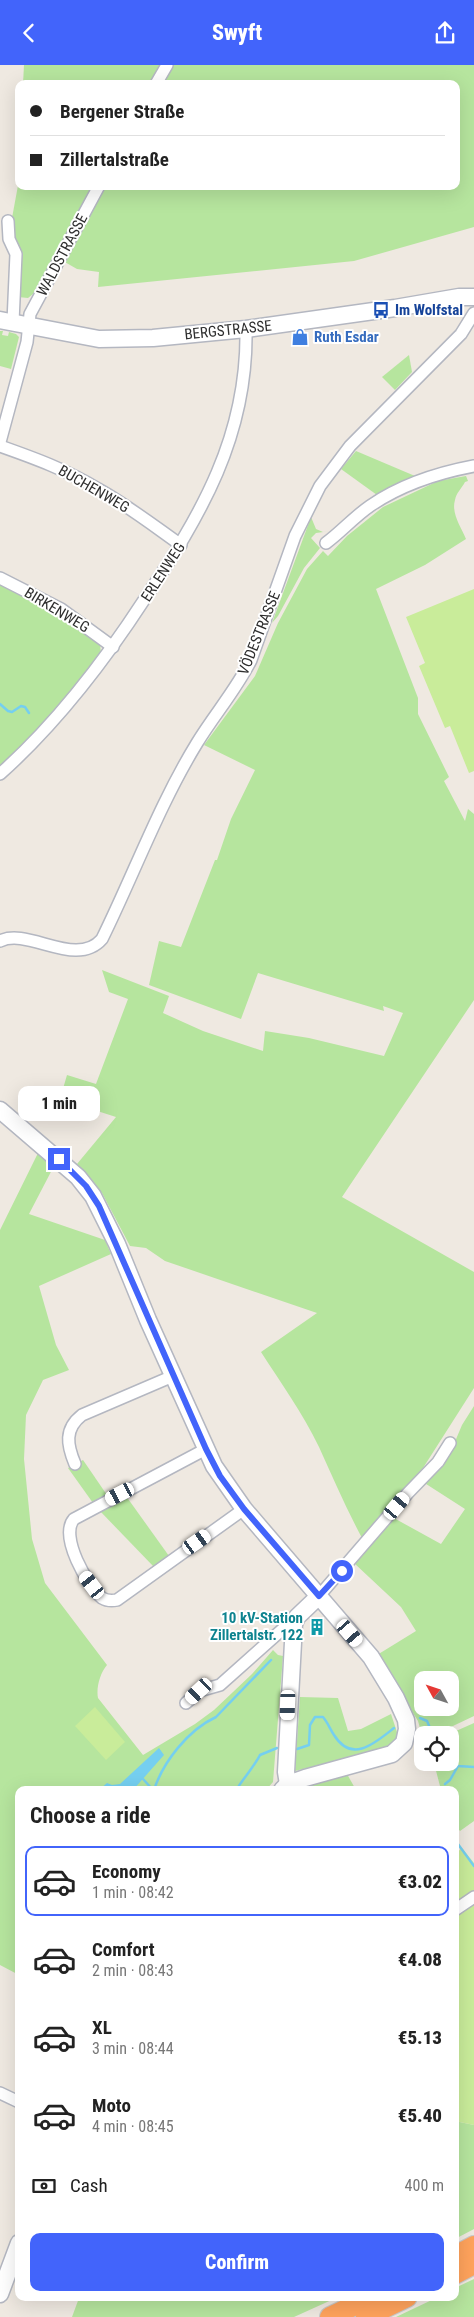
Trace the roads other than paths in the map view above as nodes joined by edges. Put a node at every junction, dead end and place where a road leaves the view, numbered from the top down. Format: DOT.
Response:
graph roads {
  1 [pos="166,65"];
  2 [pos="158,80"];
  3 [pos="97,190"];
  4 [pos="8,221"];
  5 [pos="474,297"];
  6 [pos="474,313"];
  7 [pos="13,323"];
  8 [pos="246,329"];
  9 [pos="0,442"];
  10 [pos="0,446"];
  11 [pos="474,466"];
  12 [pos="326,543"];
  13 [pos="181,545"];
  14 [pos="0,578"];
  15 [pos="113,647"];
  16 [pos="0,774"];
  17 [pos="0,941"];
  18 [pos="0,1110"];
  19 [pos="173,1376"];
  20 [pos="450,1443"];
  21 [pos="206,1449"];
  22 [pos="75,1464"];
  23 [pos="244,1509"];
  24 [pos="319,1596"];
  25 [pos="294,1624"];
  26 [pos="186,1703"];
  27 [pos="285,1786"];
  28 [pos="287,1786"];
  29 [pos="474,1897"];
  30 [pos="459,1907"];
  31 [pos="0,2093"];
  32 [pos="15,2100"];
  33 [pos="474,2246"];
  34 [pos="15,2254"];
  35 [pos="459,2254"];
  36 [pos="474,2264"];
  37 [pos="459,2272"];
  38 [pos="0,2294"];
  39 [pos="364,2301"];
  40 [pos="399,2301"];
  41 [pos="330,2317"];
  42 [pos="366,2317"];
  1 -- 2 [label="street"];
  3 -- 7 [label="street, WALDSTRASSE"];
  4 -- 7 [label="street"];
  5 -- 8 [label="street, BERGSTRASSE"];
  6 -- 17 [label="street, VÖDESTRASSE"];
  7 -- 8 [label="street, BERGSTRASSE"];
  7 -- 9 [label="street"];
  8 -- 13 [label="street, ERLENWEG"];
  10 -- 13 [label="street, BUCHENWEG"];
  11 -- 12 [label="street"];
  13 -- 15 [label="street, ERLENWEG"];
  14 -- 15 [label="street, BIRKENWEG"];
  15 -- 16 [label="street, ERLENWEG"];
  18 -- 19 [label="street"];
  19 -- 21 [label="street"];
  19 -- 22 [label="street"];
  20 -- 24 [label="street"];
  21 -- 23 [label="street"];
  21 -- 23 [label="street"];
  23 -- 24 [label="street"];
  24 -- 25 [label="street"];
  24 -- 28 [label="street"];
  25 -- 26 [label="street"];
  25 -- 27 [label="street"];
  29 -- 30 [label="street"];
  31 -- 32 [label="street"];
  33 -- 35 [label="highway"];
  34 -- 38 [label="street"];
  36 -- 37 [label="highway"];
  39 -- 41 [label="highway"];
  40 -- 42 [label="highway"];
}
